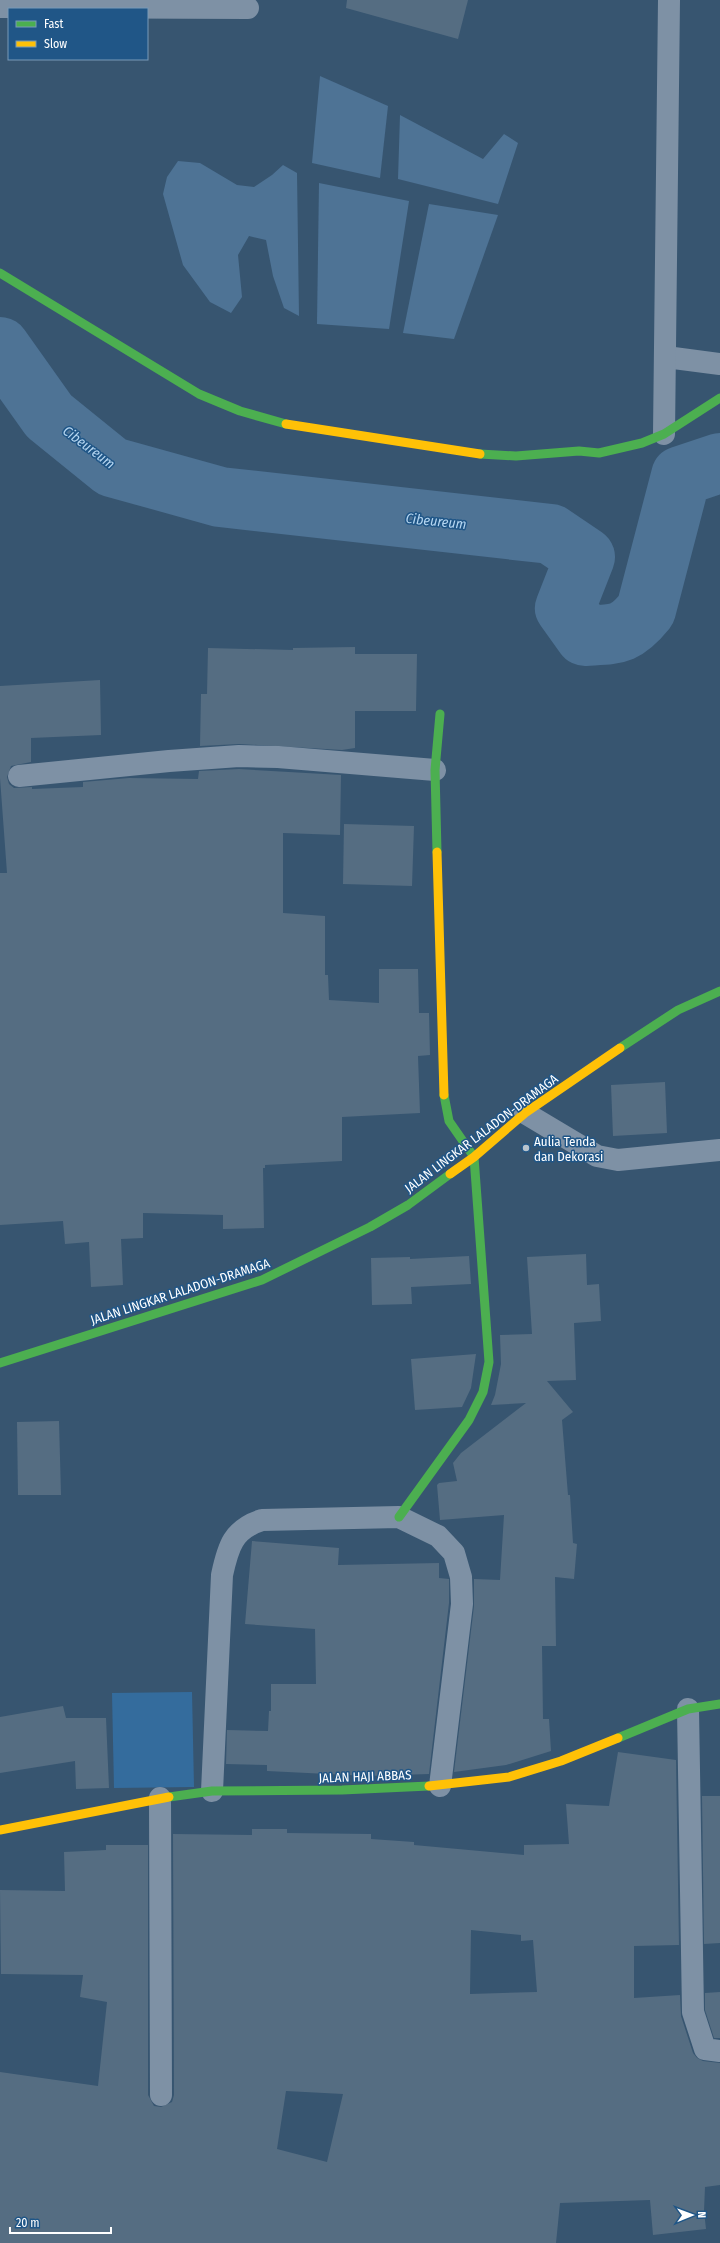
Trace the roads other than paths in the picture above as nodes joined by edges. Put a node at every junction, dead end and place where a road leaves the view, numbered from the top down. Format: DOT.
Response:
graph roads {
  1 [pos="669,0"];
  2 [pos="0,7"];
  3 [pos="248,8"];
  4 [pos="0,273"];
  5 [pos="666,357"];
  6 [pos="720,364"];
  7 [pos="720,398"];
  8 [pos="664,434"];
  9 [pos="440,714"];
  10 [pos="435,770"];
  11 [pos="19,776"];
  12 [pos="720,991"];
  13 [pos="525,1113"];
  14 [pos="720,1150"];
  15 [pos="474,1157"];
  16 [pos="0,1363"];
  17 [pos="399,1517"];
  18 [pos="720,1704"];
  19 [pos="688,1708"];
  20 [pos="440,1786"];
  21 [pos="212,1791"];
  22 [pos="160,1798"];
  23 [pos="0,1830"];
  24 [pos="720,2051"];
  25 [pos="161,2094"];
  1 -- 5 [label="street"];
  2 -- 3 [label="street"];
  4 -- 8 [label="street"];
  5 -- 6 [label="street"];
  5 -- 8 [label="street"];
  7 -- 8 [label="street"];
  9 -- 10 [label="street"];
  10 -- 11 [label="street"];
  10 -- 15 [label="street"];
  12 -- 13 [label="street, JALAN LINGKAR LALADON-DRAMAGA"];
  13 -- 14 [label="street"];
  13 -- 15 [label="street, JALAN LINGKAR LALADON-DRAMAGA"];
  15 -- 16 [label="street, JALAN LINGKAR LALADON-DRAMAGA"];
  15 -- 17 [label="street"];
  17 -- 20 [label="street"];
  17 -- 21 [label="street"];
  18 -- 19 [label="street, JALAN HAJI ABBAS"];
  19 -- 20 [label="street, JALAN HAJI ABBAS"];
  19 -- 24 [label="street"];
  20 -- 21 [label="street, JALAN HAJI ABBAS"];
  21 -- 22 [label="street, JALAN HAJI ABBAS"];
  22 -- 23 [label="street, JALAN HAJI ABBAS"];
  22 -- 25 [label="street"];
}
